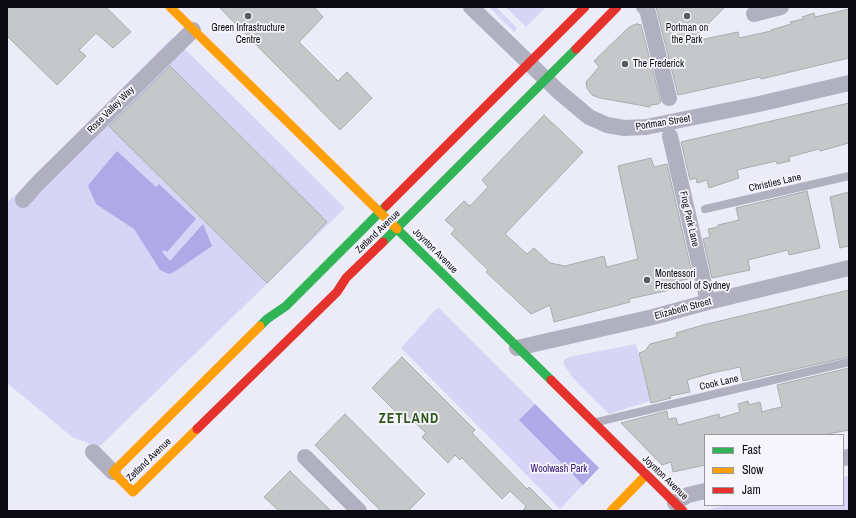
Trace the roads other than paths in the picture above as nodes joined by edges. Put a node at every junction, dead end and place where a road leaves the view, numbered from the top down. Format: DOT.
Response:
graph roads {
  1 [pos="170,7"];
  2 [pos="471,7"];
  3 [pos="585,7"];
  4 [pos="617,7"];
  5 [pos="644,7"];
  6 [pos="781,7"];
  7 [pos="754,14"];
  8 [pos="193,30"];
  9 [pos="529,64"];
  10 [pos="546,80"];
  11 [pos="849,83"];
  12 [pos="669,98"];
  13 [pos="670,136"];
  14 [pos="849,176"];
  15 [pos="27,195"];
  16 [pos="706,209"];
  17 [pos="380,212"];
  18 [pos="397,229"];
  19 [pos="849,268"];
  20 [pos="708,302"];
  21 [pos="517,348"];
  22 [pos="849,362"];
  23 [pos="594,423"];
  24 [pos="93,452"];
  25 [pos="305,457"];
  26 [pos="113,472"];
  27 [pos="646,475"];
  28 [pos="704,490"];
  29 [pos="679,507"];
  30 [pos="359,511"];
  31 [pos="612,511"];
  1 -- 8 [label="street, Joynton Avenue"];
  2 -- 9 [label="street, Portman Street"];
  3 -- 9 [label="street, Zetland Avenue"];
  4 -- 10 [label="street, Zetland Avenue"];
  5 -- 12 [label="street"];
  6 -- 7 [label="street"];
  8 -- 15 [label="street, Rose Valley Way"];
  8 -- 17 [label="street, Joynton Avenue"];
  9 -- 10 [label="street, Portman Street"];
  9 -- 17 [label="street, Zetland Avenue"];
  10 -- 11 [label="street, Portman Street"];
  10 -- 18 [label="street, Zetland Avenue"];
  13 -- 20 [label="street, Frog Park Lane"];
  14 -- 16 [label="lane, Christies Lane"];
  17 -- 18 [label="street, Joynton Avenue"];
  17 -- 26 [label="street, Zetland Avenue"];
  18 -- 21 [label="street, Joynton Avenue"];
  18 -- 26 [label="street, Zetland Avenue"];
  19 -- 20 [label="street, Elizabeth Street"];
  20 -- 21 [label="street, Elizabeth Street"];
  21 -- 23 [label="street, Joynton Avenue"];
  22 -- 23 [label="lane, Cook Lane"];
  23 -- 27 [label="street, Joynton Avenue"];
  24 -- 26 [label="street"];
  25 -- 30 [label="street"];
  27 -- 29 [label="street, Joynton Avenue"];
  27 -- 31 [label="street"];
  28 -- 29 [label="street"];
}
